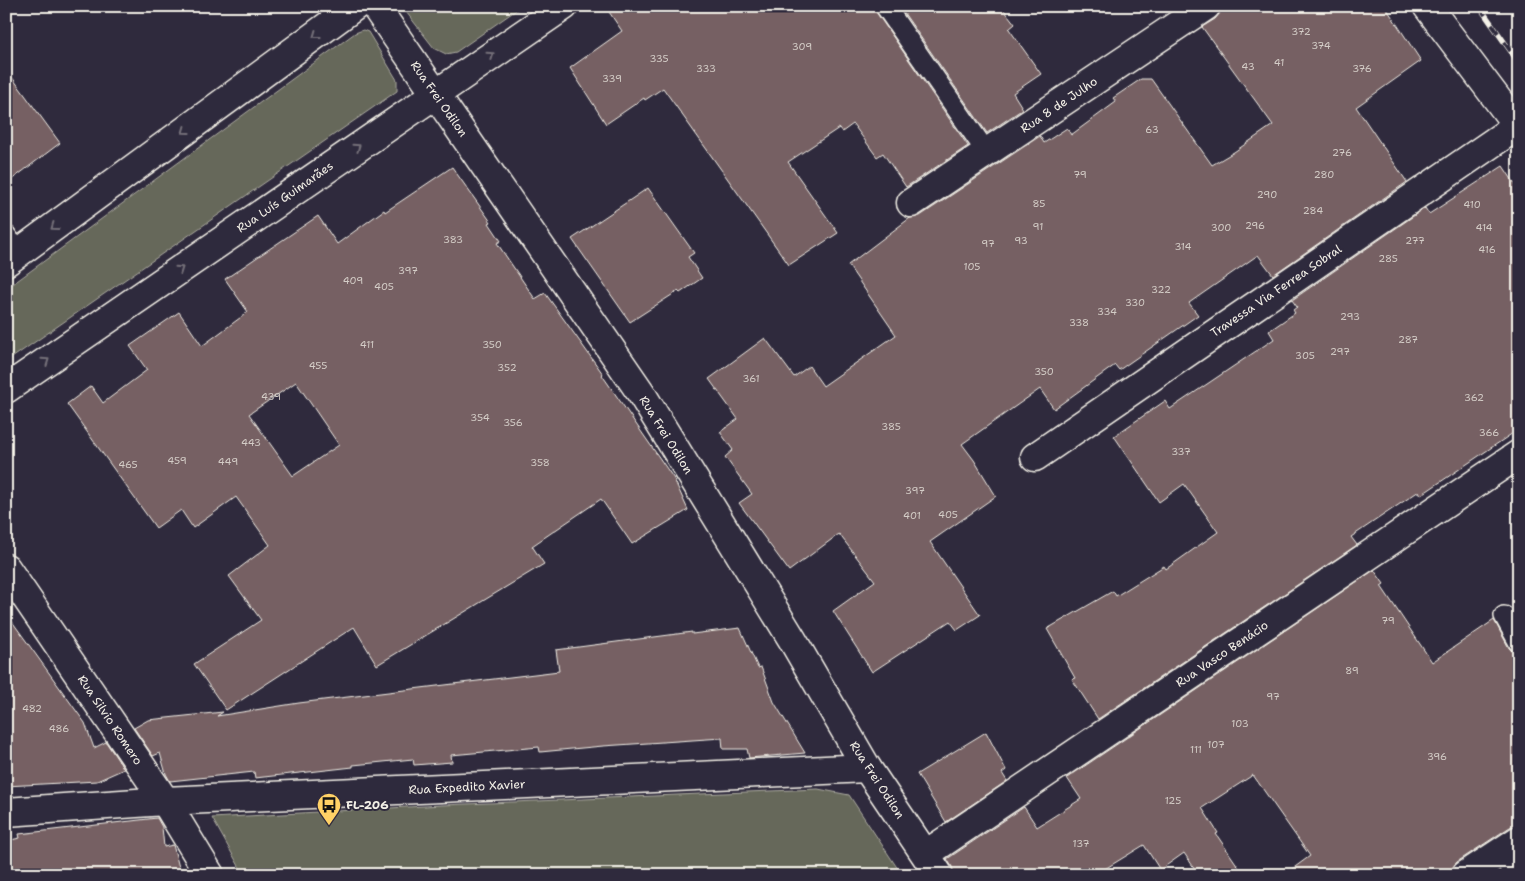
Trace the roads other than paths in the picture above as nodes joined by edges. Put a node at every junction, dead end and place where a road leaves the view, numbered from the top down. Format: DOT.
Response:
graph roads {
  1 [pos="355,6"];
  2 [pos="375,6"];
  3 [pos="564,6"];
  4 [pos="885,6"];
  5 [pos="1206,6"];
  6 [pos="1427,6"];
  7 [pos="436,93"];
  8 [pos="1518,127"];
  9 [pos="987,153"];
  10 [pos="912,204"];
  11 [pos="10,250"];
  12 [pos="6,389"];
  13 [pos="1519,454"];
  14 [pos="1035,457"];
  15 [pos="6,568"];
  16 [pos="1504,616"];
  17 [pos="1519,643"];
  18 [pos="867,768"];
  19 [pos="165,801"];
  20 [pos="6,812"];
  21 [pos="1510,846"];
  22 [pos="932,864"];
  23 [pos="210,875"];
  24 [pos="1466,875"];
  25 [pos="1514,875"];
  1 -- 11 [label="street, one-way"];
  2 -- 7 [label="street, Rua Frei Odilon"];
  7 -- 3 [label="street, Rua Luís Guimarães, one-way"];
  4 -- 9 [label="lane"];
  5 -- 9 [label="street, Rua 8 de Julho"];
  6 -- 8 [label="street"];
  12 -- 7 [label="street, Rua Luís Guimarães, one-way"];
  7 -- 18 [label="street, Rua Frei Odilon"];
  8 -- 14 [label="street, Travessa Via Ferrea Sobral"];
  9 -- 10 [label="street, Rua 8 de Julho"];
  13 -- 22 [label="street, Rua Vasco Benácio"];
  15 -- 19 [label="street, Rua Silvio Romero"];
  16 -- 17 [label="lane"];
  18 -- 19 [label="street, Rua Expedito Xavier"];
  18 -- 22 [label="street, Rua Frei Odilon"];
  19 -- 20 [label="street, Rua Expedito Xavier"];
  19 -- 23 [label="street, Rua Silvio Romero"];
  21 -- 24 [label="street"];
  21 -- 25 [label="lane"];
}
